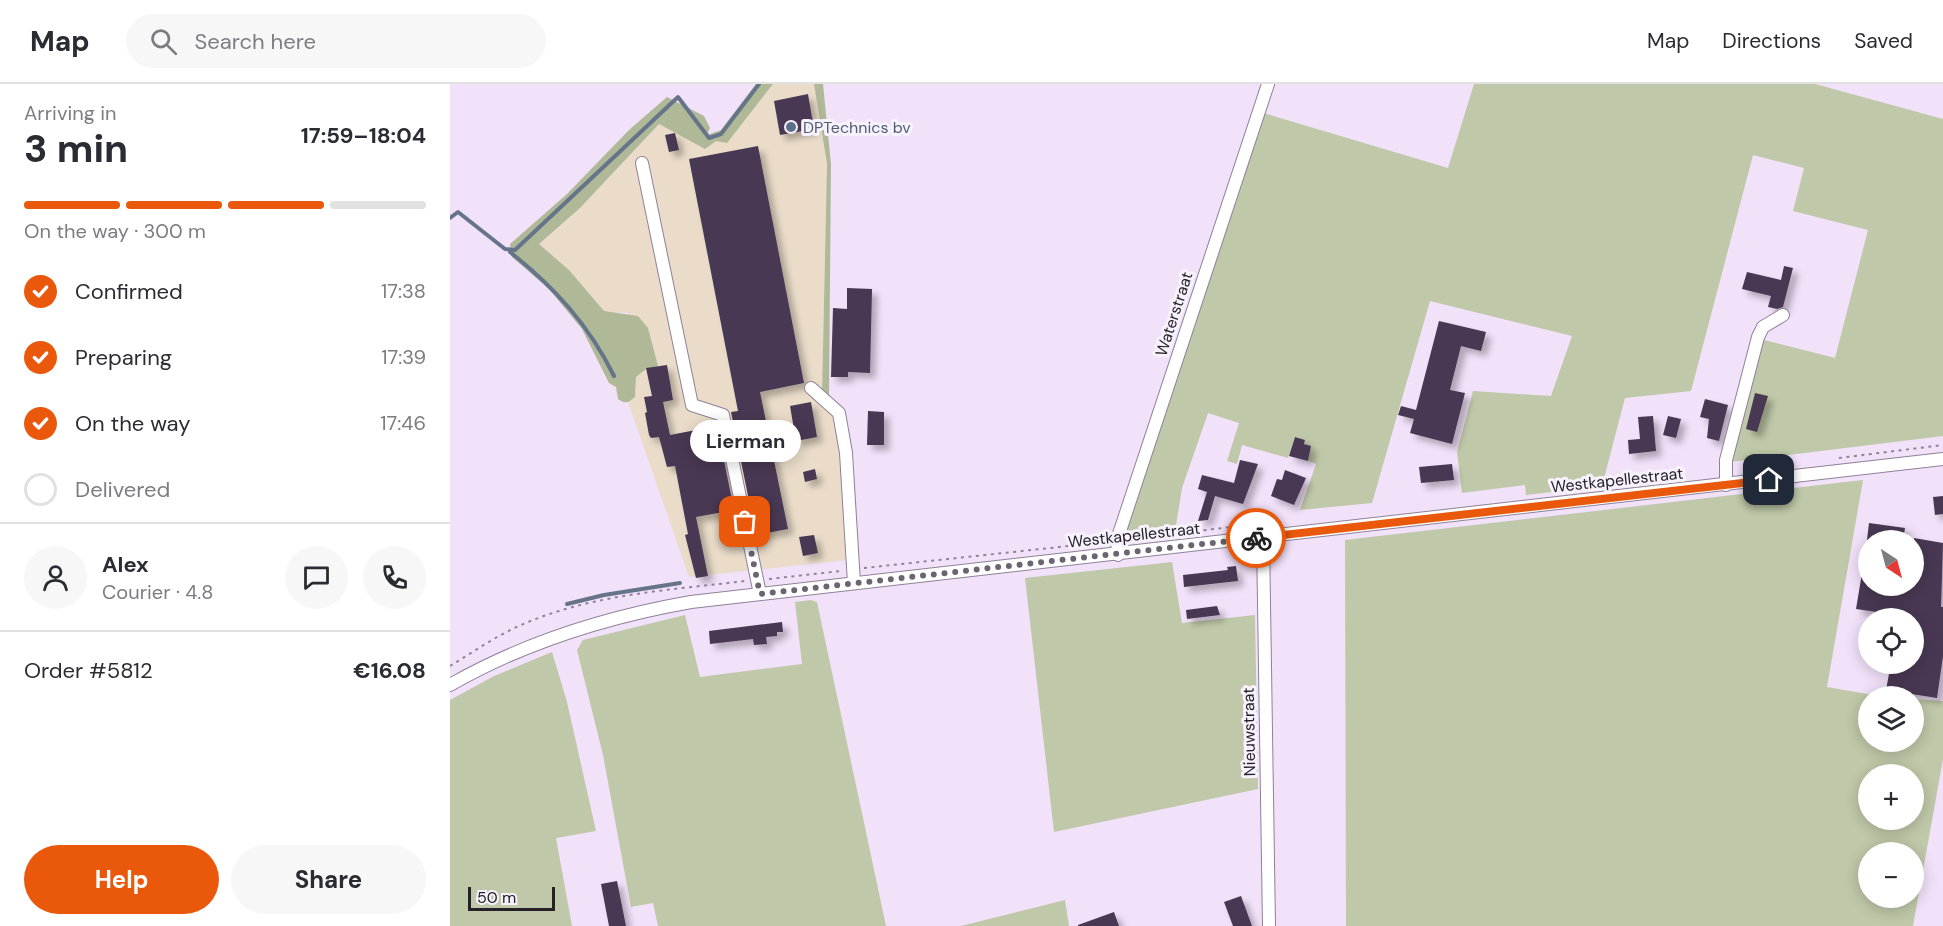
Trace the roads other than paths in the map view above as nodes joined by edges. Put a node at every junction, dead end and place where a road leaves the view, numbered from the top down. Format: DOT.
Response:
graph roads {
  1 [pos="1268,84"];
  2 [pos="642,163"];
  3 [pos="1783,315"];
  4 [pos="811,388"];
  5 [pos="1943,459"];
  6 [pos="1726,485"];
  7 [pos="1263,538"];
  8 [pos="1118,555"];
  9 [pos="854,583"];
  10 [pos="760,594"];
  11 [pos="450,685"];
  12 [pos="1269,926"];
  1 -- 8 [label="street, Waterstraat"];
  2 -- 10 [label="street"];
  3 -- 6 [label="street"];
  4 -- 9 [label="street"];
  5 -- 6 [label="street, Westkapellestraat"];
  6 -- 7 [label="street, Westkapellestraat"];
  7 -- 8 [label="street, Westkapellestraat"];
  7 -- 12 [label="street, Nieuwstraat"];
  8 -- 9 [label="street, Westkapellestraat"];
  9 -- 10 [label="street, Westkapellestraat"];
  10 -- 11 [label="street, Westkapellestraat"];
}
